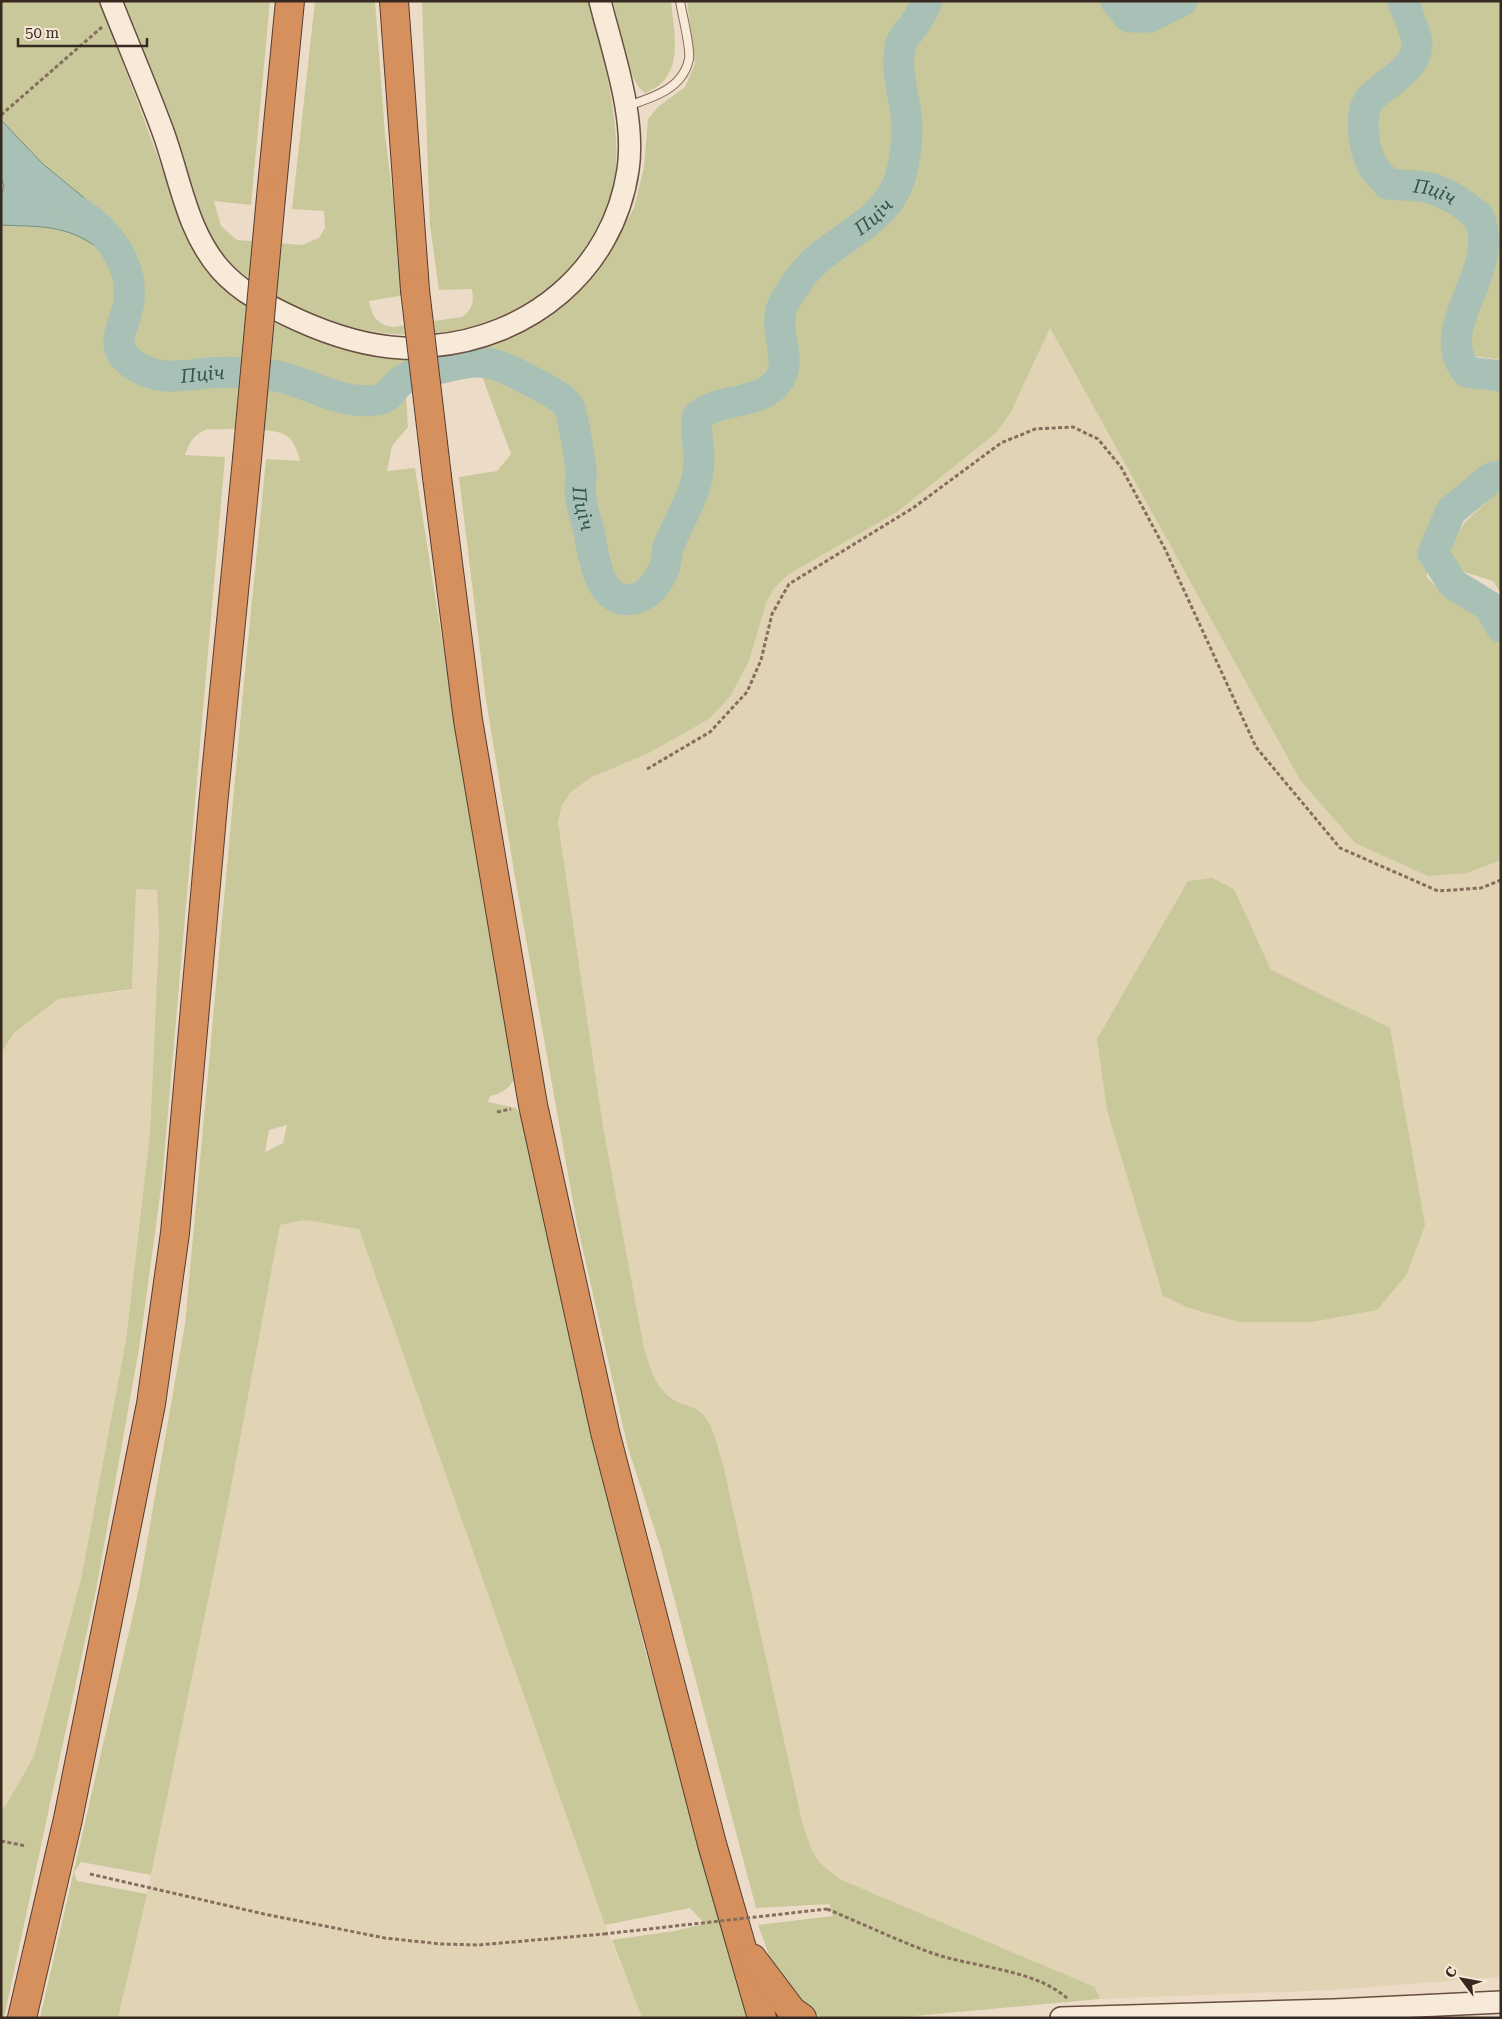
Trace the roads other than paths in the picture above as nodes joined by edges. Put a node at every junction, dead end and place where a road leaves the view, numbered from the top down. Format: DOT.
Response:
graph roads {
  1 [pos="290,1"];
  2 [pos="394,1"];
  3 [pos="600,1"];
  4 [pos="680,1"];
  5 [pos="114,8"];
  6 [pos="625,107"];
  7 [pos="740,1940"];
  8 [pos="1501,2002"];
  9 [pos="22,2018"];
  10 [pos="762,2018"];
  11 [pos="802,2018"];
  12 [pos="1061,2018"];
  1 -- 9 [label="highway, bridge"];
  2 -- 7 [label="highway, bridge"];
  3 -- 6 [label="main road"];
  4 -- 6 [label="lane"];
  5 -- 6 [label="main road"];
  7 -- 10 [label="highway"];
  7 -- 11 [label="highway"];
  8 -- 12 [label="main road"];
}
